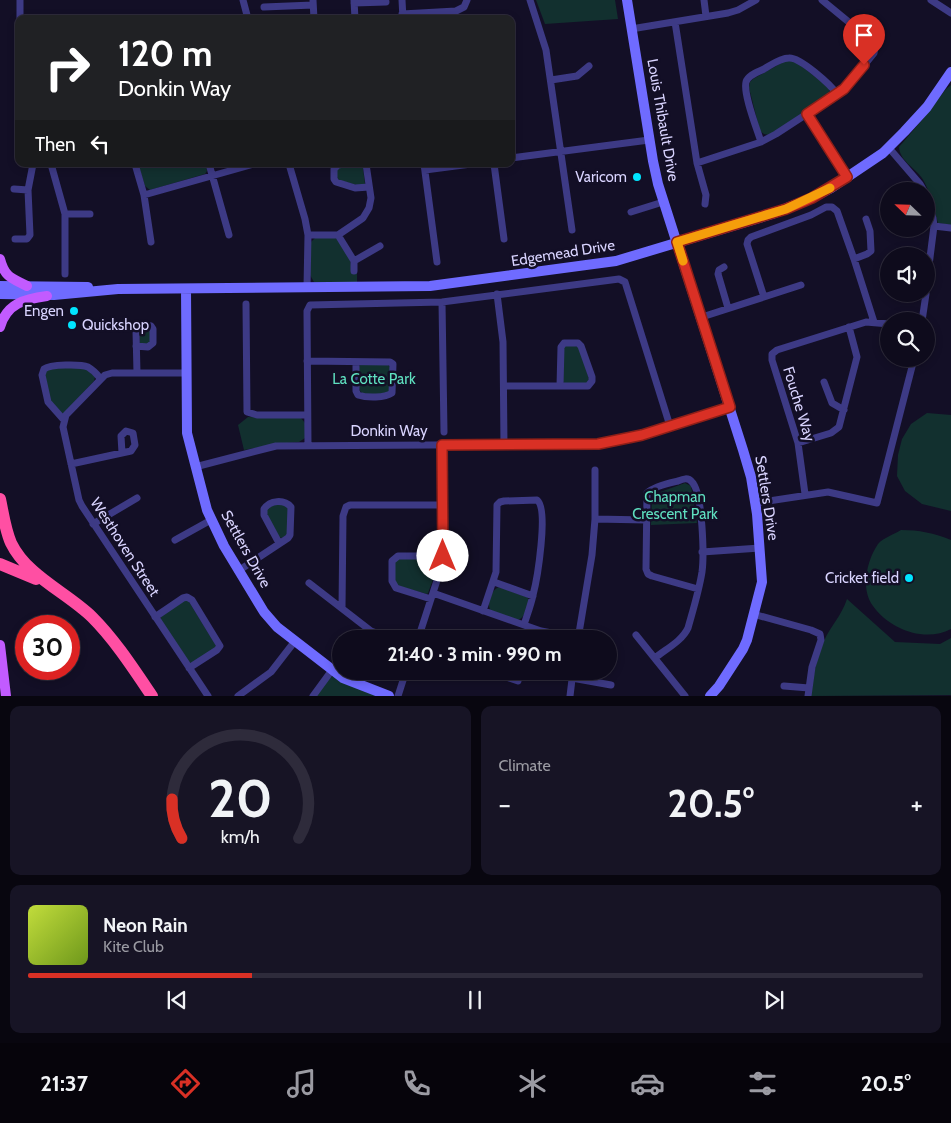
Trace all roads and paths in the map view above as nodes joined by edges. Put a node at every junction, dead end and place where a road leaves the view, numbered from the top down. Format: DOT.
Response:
graph roads {
  1 [pos="20,0"];
  2 [pos="243,0"];
  3 [pos="402,0"];
  4 [pos="467,0"];
  5 [pos="530,0"];
  6 [pos="627,0"];
  7 [pos="704,0"];
  8 [pos="756,0"];
  9 [pos="822,0"];
  10 [pos="931,0"];
  11 [pos="354,1"];
  12 [pos="386,2"];
  13 [pos="313,3"];
  14 [pos="264,7"];
  15 [pos="951,13"];
  16 [pos="20,15"];
  17 [pos="247,15"];
  18 [pos="355,15"];
  19 [pos="403,15"];
  20 [pos="414,15"];
  21 [pos="706,16"];
  22 [pos="675,22"];
  23 [pos="631,29"];
  24 [pos="589,66"];
  25 [pos="951,72"];
  26 [pos="551,80"];
  27 [pos="837,94"];
  28 [pos="807,114"];
  29 [pos="649,140"];
  30 [pos="761,142"];
  31 [pos="889,148"];
  32 [pos="561,152"];
  33 [pos="515,158"];
  34 [pos="698,166"];
  35 [pos="32,167"];
  36 [pos="52,167"];
  37 [pos="136,167"];
  38 [pos="210,167"];
  39 [pos="244,167"];
  40 [pos="290,167"];
  41 [pos="335,167"];
  42 [pos="366,167"];
  43 [pos="425,167"];
  44 [pos="494,167"];
  45 [pos="212,176"];
  46 [pos="847,177"];
  47 [pos="918,182"];
  48 [pos="369,187"];
  49 [pos="14,189"];
  50 [pos="28,190"];
  51 [pos="144,195"];
  52 [pos="664,202"];
  53 [pos="705,204"];
  54 [pos="632,212"];
  55 [pos="65,214"];
  56 [pos="90,214"];
  57 [pos="866,219"];
  58 [pos="935,226"];
  59 [pos="951,228"];
  60 [pos="572,230"];
  61 [pos="338,234"];
  62 [pos="229,235"];
  63 [pos="308,235"];
  64 [pos="15,239"];
  65 [pos="504,239"];
  66 [pos="151,242"];
  67 [pos="677,242"];
  68 [pos="380,246"];
  69 [pos="0,259"];
  70 [pos="854,259"];
  71 [pos="354,261"];
  72 [pos="437,262"];
  73 [pos="724,267"];
  74 [pos="354,271"];
  75 [pos="65,274"];
  76 [pos="801,285"];
  77 [pos="0,286"];
  78 [pos="27,286"];
  79 [pos="308,287"];
  80 [pos="186,289"];
  81 [pos="118,290"];
  82 [pos="0,294"];
  83 [pos="497,294"];
  84 [pos="47,296"];
  85 [pos="764,297"];
  86 [pos="442,302"];
  87 [pos="246,304"];
  88 [pos="728,308"];
  89 [pos="702,317"];
  90 [pos="874,322"];
  91 [pos="880,323"];
  92 [pos="0,327"];
  93 [pos="849,327"];
  94 [pos="136,346"];
  95 [pos="307,361"];
  96 [pos="356,362"];
  97 [pos="912,367"];
  98 [pos="137,373"];
  99 [pos="186,373"];
  100 [pos="100,378"];
  101 [pos="824,382"];
  102 [pos="504,386"];
  103 [pos="560,386"];
  104 [pos="730,407"];
  105 [pos="844,410"];
  106 [pos="308,415"];
  107 [pos="63,419"];
  108 [pos="670,426"];
  109 [pos="444,432"];
  110 [pos="798,443"];
  111 [pos="308,445"];
  112 [pos="442,445"];
  113 [pos="504,445"];
  114 [pos="122,453"];
  115 [pos="71,464"];
  116 [pos="195,467"];
  117 [pos="594,470"];
  118 [pos="805,494"];
  119 [pos="0,498"];
  120 [pos="137,498"];
  121 [pos="755,503"];
  122 [pos="443,505"];
  123 [pos="595,519"];
  124 [pos="211,520"];
  125 [pos="646,520"];
  126 [pos="94,524"];
  127 [pos="174,540"];
  128 [pos="279,543"];
  129 [pos="760,548"];
  130 [pos="702,552"];
  131 [pos="443,556"];
  132 [pos="0,564"];
  133 [pos="238,571"];
  134 [pos="494,582"];
  135 [pos="309,583"];
  136 [pos="698,589"];
  137 [pos="64,594"];
  138 [pos="432,596"];
  139 [pos="533,596"];
  140 [pos="342,608"];
  141 [pos="483,611"];
  142 [pos="754,614"];
  143 [pos="155,617"];
  144 [pos="524,625"];
  145 [pos="371,630"];
  146 [pos="421,630"];
  147 [pos="538,630"];
  148 [pos="579,630"];
  149 [pos="636,635"];
  150 [pos="295,641"];
  151 [pos="0,645"];
  152 [pos="655,658"];
  153 [pos="189,668"];
  154 [pos="332,670"];
  155 [pos="347,680"];
  156 [pos="403,680"];
  157 [pos="515,680"];
  158 [pos="572,680"];
  159 [pos="592,680"];
  160 [pos="518,681"];
  161 [pos="612,685"];
  162 [pos="784,686"];
  163 [pos="809,692"];
  164 [pos="6,696"];
  165 [pos="152,696"];
  166 [pos="208,696"];
  167 [pos="238,696"];
  168 [pos="313,696"];
  169 [pos="389,696"];
  170 [pos="398,696"];
  171 [pos="570,696"];
  172 [pos="685,696"];
  173 [pos="710,696"];
  1 -- 16 [label="street"];
  2 -- 17 [label="street"];
  3 -- 19 [label="street"];
  4 -- 20 [label="street"];
  5 -- 26 [label="street"];
  6 -- 23 [label="street, Louis Thibault Drive"];
  7 -- 21 [label="street"];
  8 -- 21 [label="street"];
  9 -- 27 [label="street"];
  10 -- 15 [label="street"];
  11 -- 12 [label="street"];
  11 -- 18 [label="street"];
  13 -- 14 [label="street"];
  21 -- 22 [label="street"];
  22 -- 23 [label="street"];
  22 -- 34 [label="street"];
  23 -- 29 [label="street, Louis Thibault Drive"];
  24 -- 26 [label="street"];
  25 -- 31 [label="street, Edgemead Drive"];
  26 -- 32 [label="street"];
  27 -- 28 [label="street"];
  27 -- 30 [label="street"];
  28 -- 30 [label="street"];
  28 -- 46 [label="street"];
  29 -- 32 [label="street"];
  29 -- 52 [label="street, Louis Thibault Drive"];
  30 -- 34 [label="street"];
  31 -- 46 [label="street, Edgemead Drive"];
  31 -- 47 [label="street"];
  32 -- 33 [label="street"];
  32 -- 60 [label="street"];
  34 -- 53 [label="street"];
  35 -- 50 [label="street"];
  36 -- 55 [label="street"];
  37 -- 51 [label="street"];
  38 -- 45 [label="street"];
  39 -- 45 [label="street"];
  40 -- 63 [label="street"];
  41 -- 48 [label="street"];
  42 -- 48 [label="street"];
  43 -- 72 [label="street"];
  44 -- 65 [label="street"];
  45 -- 51 [label="street"];
  45 -- 62 [label="street"];
  46 -- 67 [label="street, Edgemead Drive"];
  48 -- 61 [label="street"];
  49 -- 50 [label="street"];
  50 -- 64 [label="street"];
  51 -- 66 [label="street"];
  52 -- 54 [label="street"];
  52 -- 67 [label="street, Louis Thibault Drive"];
  55 -- 56 [label="street"];
  55 -- 75 [label="street"];
  57 -- 70 [label="street"];
  58 -- 59 [label="street"];
  61 -- 63 [label="street"];
  61 -- 71 [label="street"];
  63 -- 79 [label="street"];
  67 -- 79 [label="street, Edgemead Drive"];
  67 -- 89 [label="street, Settlers Drive"];
  68 -- 71 [label="street"];
  69 -- 78 [label="main road"];
  70 -- 85 [label="street"];
  70 -- 90 [label="street"];
  71 -- 74 [label="street"];
  73 -- 88 [label="street"];
  76 -- 85 [label="street"];
  77 -- 78 [label="street, Edgemead Drive"];
  78 -- 81 [label="street, Edgemead Drive"];
  79 -- 80 [label="street, Edgemead Drive"];
  80 -- 81 [label="street, Edgemead Drive"];
  80 -- 99 [label="street, Settlers Drive"];
  81 -- 84 [label="street, Edgemead Drive"];
  82 -- 84 [label="street, Edgemead Drive"];
  83 -- 86 [label="street, Edgemead Drive"];
  83 -- 102 [label="street"];
  83 -- 108 [label="street, Edgemead Drive"];
  84 -- 92 [label="main road"];
  85 -- 88 [label="street"];
  86 -- 95 [label="street, Edgemead Drive"];
  86 -- 109 [label="street"];
  87 -- 106 [label="street"];
  88 -- 89 [label="street"];
  89 -- 104 [label="street, Settlers Drive"];
  90 -- 91 [label="street, Fouche Way"];
  90 -- 93 [label="street, Fouche Way"];
  93 -- 105 [label="street"];
  93 -- 110 [label="street, Fouche Way"];
  94 -- 98 [label="street"];
  95 -- 96 [label="street"];
  95 -- 106 [label="street"];
  96 -- 96 [label="street"];
  97 -- 118 [label="street"];
  98 -- 99 [label="street"];
  98 -- 100 [label="street"];
  99 -- 116 [label="street, Settlers Drive"];
  100 -- 107 [label="street"];
  100 -- 107 [label="street"];
  101 -- 105 [label="street"];
  102 -- 103 [label="street"];
  102 -- 113 [label="street"];
  103 -- 103 [label="street"];
  104 -- 108 [label="street, Donkin Way"];
  104 -- 121 [label="street, Settlers Drive"];
  105 -- 110 [label="street"];
  106 -- 111 [label="street"];
  107 -- 115 [label="street, Westhoven Street"];
  108 -- 113 [label="street, Donkin Way"];
  110 -- 118 [label="street, Fouche Way"];
  111 -- 112 [label="street, Donkin Way"];
  111 -- 116 [label="street, Donkin Way"];
  112 -- 113 [label="street, Donkin Way"];
  112 -- 122 [label="street"];
  114 -- 115 [label="street"];
  115 -- 126 [label="street, Westhoven Street"];
  116 -- 124 [label="street, Settlers Drive"];
  117 -- 123 [label="street"];
  118 -- 121 [label="street"];
  119 -- 137 [label="highway"];
  120 -- 126 [label="street"];
  121 -- 129 [label="street, Settlers Drive"];
  122 -- 131 [label="street"];
  122 -- 140 [label="street"];
  123 -- 125 [label="street"];
  123 -- 148 [label="street"];
  124 -- 127 [label="street"];
  124 -- 133 [label="street, Settlers Drive"];
  125 -- 130 [label="street"];
  125 -- 136 [label="street"];
  126 -- 143 [label="street, Westhoven Street"];
  128 -- 128 [label="street"];
  128 -- 133 [label="street"];
  129 -- 130 [label="street"];
  129 -- 142 [label="street, Settlers Drive"];
  130 -- 136 [label="street"];
  131 -- 138 [label="street"];
  131 -- 138 [label="street"];
  132 -- 137 [label="highway"];
  133 -- 150 [label="street, Settlers Drive"];
  134 -- 139 [label="street"];
  134 -- 139 [label="street"];
  134 -- 141 [label="street"];
  135 -- 140 [label="street"];
  136 -- 152 [label="street"];
  137 -- 165 [label="highway"];
  138 -- 141 [label="street"];
  138 -- 146 [label="street"];
  139 -- 144 [label="street"];
  140 -- 145 [label="street"];
  141 -- 144 [label="street"];
  142 -- 163 [label="street"];
  142 -- 173 [label="street, Settlers Drive"];
  143 -- 153 [label="street, Westhoven Street"];
  143 -- 153 [label="street"];
  144 -- 147 [label="street"];
  149 -- 152 [label="street"];
  150 -- 154 [label="street, Settlers Drive"];
  150 -- 167 [label="street"];
  151 -- 164 [label="main road"];
  152 -- 172 [label="street"];
  153 -- 166 [label="street, Westhoven Street"];
  154 -- 168 [label="street"];
  155 -- 169 [label="street, Settlers Drive"];
  156 -- 170 [label="street"];
  157 -- 160 [label="street"];
  158 -- 171 [label="street"];
  159 -- 161 [label="street"];
  162 -- 163 [label="street"];
}
